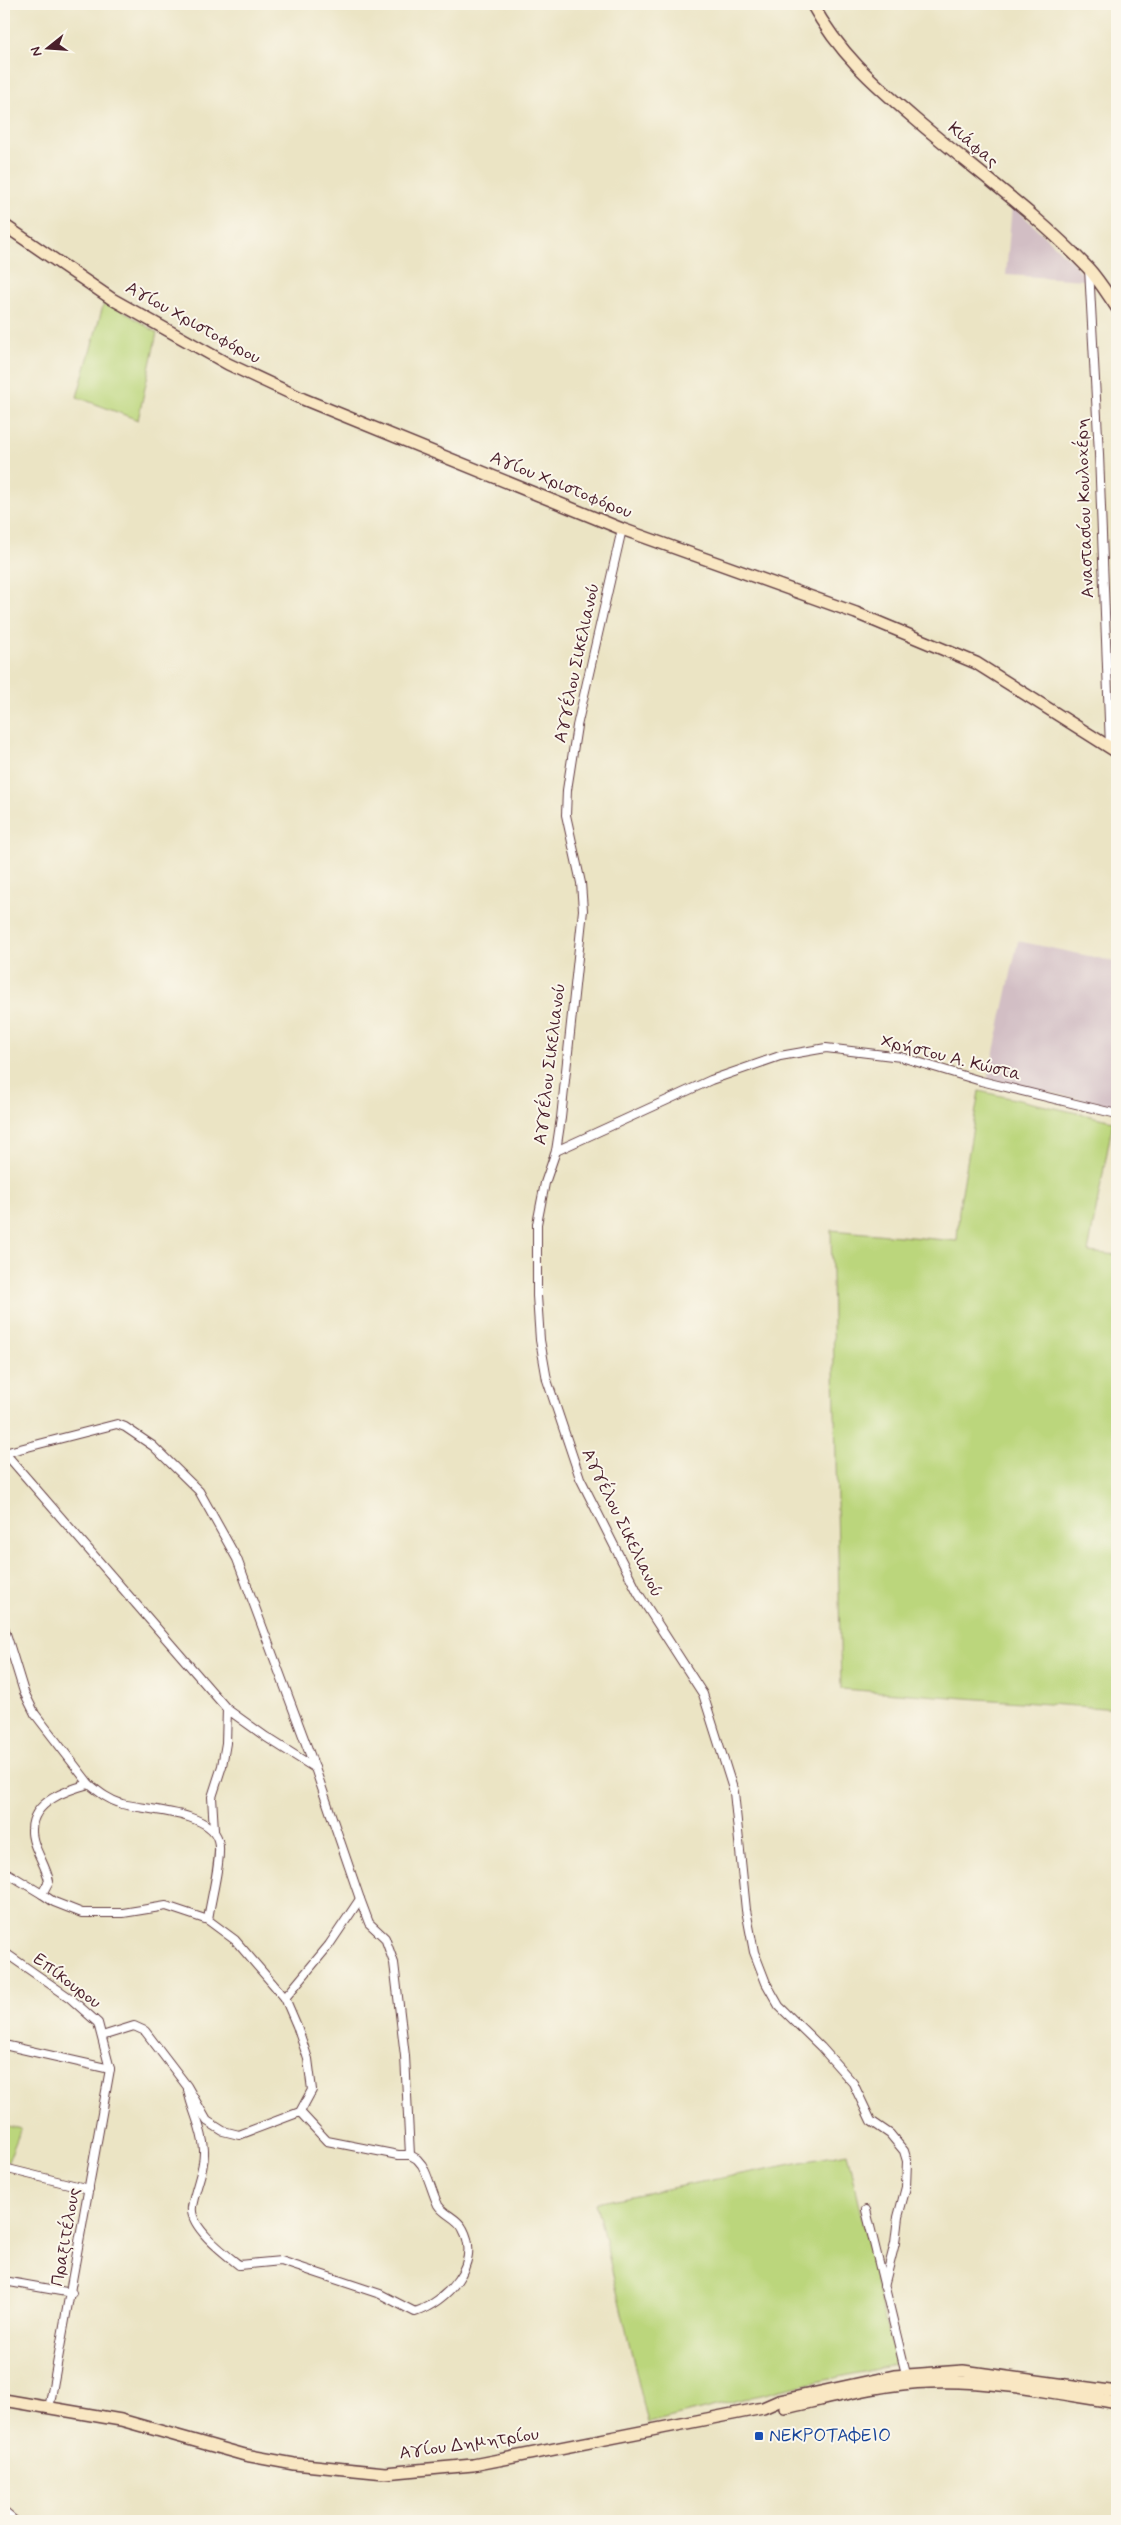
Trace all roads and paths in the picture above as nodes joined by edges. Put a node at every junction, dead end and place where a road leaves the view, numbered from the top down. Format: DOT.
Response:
graph roads {
  1 [pos="812,4"];
  2 [pos="4,225"];
  3 [pos="1089,269"];
  4 [pos="1117,308"];
  5 [pos="622,529"];
  6 [pos="1113,749"];
  7 [pos="1117,1114"];
  8 [pos="556,1151"];
  9 [pos="4,1453"];
  10 [pos="4,1627"];
  11 [pos="227,1709"];
  12 [pos="316,1768"];
  13 [pos="89,1784"];
  14 [pos="214,1830"];
  15 [pos="4,1871"];
  16 [pos="42,1894"];
  17 [pos="360,1899"];
  18 [pos="208,1920"];
  19 [pos="4,1952"];
  20 [pos="285,1998"];
  21 [pos="102,2036"];
  22 [pos="4,2044"];
  23 [pos="110,2069"];
  24 [pos="187,2086"];
  25 [pos="300,2112"];
  26 [pos="410,2155"];
  27 [pos="4,2168"];
  28 [pos="89,2190"];
  29 [pos="866,2210"];
  30 [pos="4,2280"];
  31 [pos="884,2286"];
  32 [pos="72,2293"];
  33 [pos="906,2374"];
  34 [pos="1117,2392"];
  35 [pos="4,2400"];
  36 [pos="1117,2403"];
  37 [pos="763,2408"];
  38 [pos="49,2409"];
  39 [pos="4,2512"];
  40 [pos="15,2521"];
  1 -- 3 [label="street, Κιάφας"];
  2 -- 5 [label="street, Αγίου Χριστοφόρου"];
  3 -- 4 [label="street, Κιάφας"];
  3 -- 6 [label="street, Αναστασίου Κουλοχέρη"];
  5 -- 6 [label="street, Αγίου Χριστοφόρου"];
  5 -- 8 [label="street, Αγγέλου Σικελιανού"];
  7 -- 8 [label="street, Χρήστου Α. Κώστα"];
  8 -- 31 [label="street, Αγγέλου Σικελιανού"];
  9 -- 11 [label="street"];
  9 -- 12 [label="street"];
  10 -- 13 [label="street"];
  11 -- 12 [label="street"];
  11 -- 14 [label="street"];
  12 -- 17 [label="street"];
  13 -- 14 [label="street"];
  13 -- 16 [label="street"];
  14 -- 18 [label="street"];
  15 -- 16 [label="street"];
  16 -- 18 [label="street"];
  17 -- 20 [label="street"];
  17 -- 26 [label="street"];
  18 -- 20 [label="street"];
  19 -- 21 [label="street, Επίκουρου"];
  20 -- 25 [label="street"];
  21 -- 23 [label="street, Επίκουρου"];
  21 -- 24 [label="street"];
  22 -- 23 [label="street"];
  23 -- 28 [label="street, Πραξιτέλους"];
  24 -- 25 [label="street"];
  24 -- 26 [label="street"];
  25 -- 26 [label="street"];
  27 -- 28 [label="street"];
  28 -- 32 [label="street, Πραξιτέλους"];
  29 -- 31 [label="street, Αγγέλου Σικελιανού"];
  30 -- 32 [label="street"];
  31 -- 33 [label="street, Αγγέλου Σικελιανού"];
  32 -- 38 [label="street, Πραξιτέλους"];
  33 -- 34 [label="street, Αγίου Δημητρίου"];
  33 -- 37 [label="street, Αγίου Δημητρίου"];
  35 -- 38 [label="street, Αγίου Δημητρίου"];
  36 -- 37 [label="street, Αγίου Δημητρίου"];
  37 -- 38 [label="street, Αγίου Δημητρίου"];
  39 -- 40 [label="street"];
}
